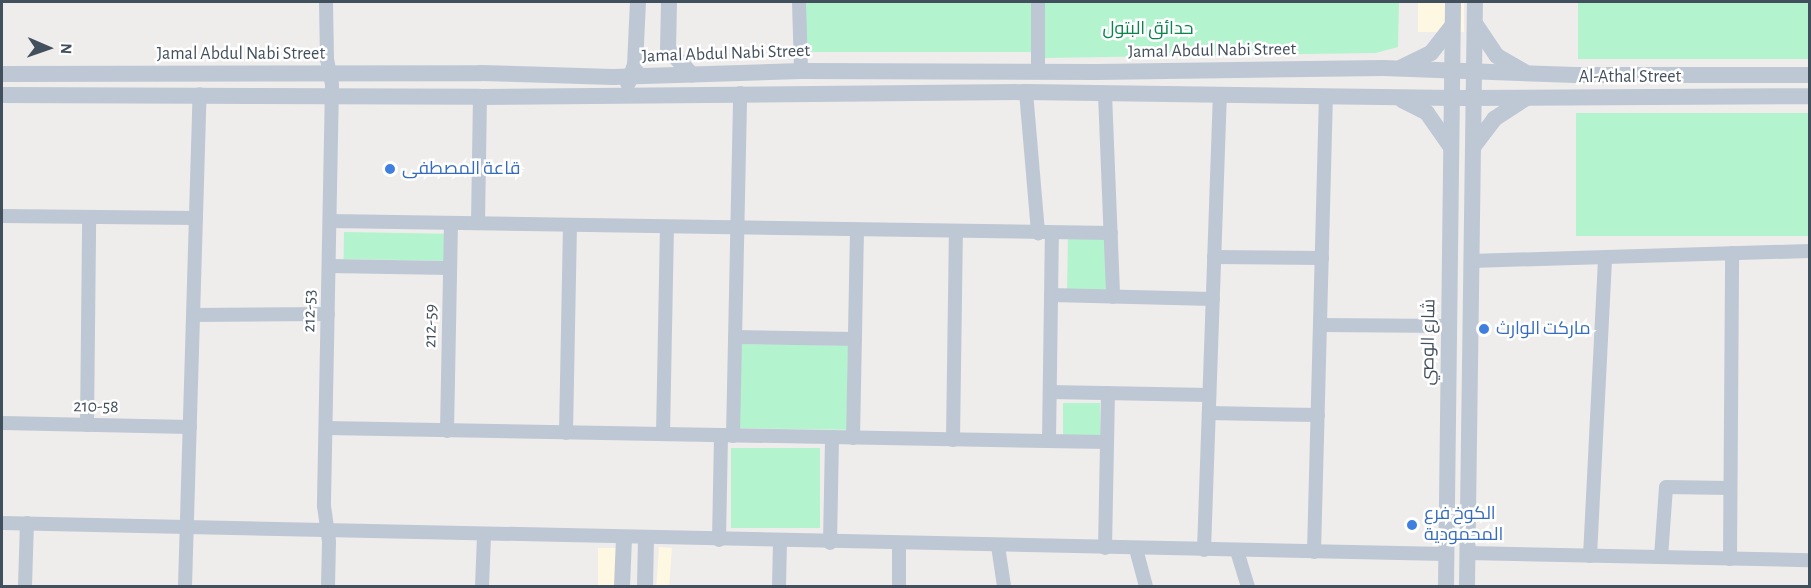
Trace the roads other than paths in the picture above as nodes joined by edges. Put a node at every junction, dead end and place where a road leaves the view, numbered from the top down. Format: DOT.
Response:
graph roads {
  1 [pos="326,2"];
  2 [pos="638,2"];
  3 [pos="669,2"];
  4 [pos="799,2"];
  5 [pos="1038,2"];
  6 [pos="1454,2"];
  7 [pos="1475,2"];
  8 [pos="1453,29"];
  9 [pos="1475,30"];
  10 [pos="1396,69"];
  11 [pos="801,70"];
  12 [pos="1038,72"];
  13 [pos="728,73"];
  14 [pos="2,74"];
  15 [pos="331,74"];
  16 [pos="1532,74"];
  17 [pos="692,75"];
  18 [pos="1766,75"];
  19 [pos="1809,75"];
  20 [pos="629,76"];
  21 [pos="1462,85"];
  22 [pos="1026,92"];
  23 [pos="626,93"];
  24 [pos="733,93"];
  25 [pos="200,94"];
  26 [pos="1105,94"];
  27 [pos="2,95"];
  28 [pos="332,95"];
  29 [pos="1221,95"];
  30 [pos="1326,96"];
  31 [pos="1532,96"];
  32 [pos="1766,96"];
  33 [pos="1809,96"];
  34 [pos="480,97"];
  35 [pos="1391,97"];
  36 [pos="1451,140"];
  37 [pos="1471,143"];
  38 [pos="2,216"];
  39 [pos="89,217"];
  40 [pos="196,219"];
  41 [pos="330,221"];
  42 [pos="451,223"];
  43 [pos="478,223"];
  44 [pos="570,225"];
  45 [pos="667,227"];
  46 [pos="737,228"];
  47 [pos="857,230"];
  48 [pos="957,232"];
  49 [pos="1045,233"];
  50 [pos="1111,233"];
  51 [pos="1809,251"];
  52 [pos="1732,254"];
  53 [pos="1214,257"];
  54 [pos="1605,257"];
  55 [pos="1322,258"];
  56 [pos="1471,261"];
  57 [pos="329,266"];
  58 [pos="450,268"];
  59 [pos="1052,295"];
  60 [pos="1113,297"];
  61 [pos="1213,299"];
  62 [pos="328,314"];
  63 [pos="193,315"];
  64 [pos="1320,325"];
  65 [pos="1449,326"];
  66 [pos="735,337"];
  67 [pos="855,339"];
  68 [pos="1050,392"];
  69 [pos="1108,393"];
  70 [pos="1209,395"];
  71 [pos="1209,413"];
  72 [pos="1318,415"];
  73 [pos="2,423"];
  74 [pos="87,425"];
  75 [pos="190,427"];
  76 [pos="326,428"];
  77 [pos="447,431"];
  78 [pos="566,433"];
  79 [pos="663,434"];
  80 [pos="727,436"];
  81 [pos="832,437"];
  82 [pos="853,438"];
  83 [pos="953,440"];
  84 [pos="1049,441"];
  85 [pos="1107,442"];
  86 [pos="1730,488"];
  87 [pos="2,523"];
  88 [pos="27,523"];
  89 [pos="187,526"];
  90 [pos="328,528"];
  91 [pos="484,536"];
  92 [pos="624,538"];
  93 [pos="646,539"];
  94 [pos="719,540"];
  95 [pos="780,542"];
  96 [pos="830,543"];
  97 [pos="899,545"];
  98 [pos="998,546"];
  99 [pos="1105,548"];
  100 [pos="1136,549"];
  101 [pos="1204,550"];
  102 [pos="1237,550"];
  103 [pos="1314,552"];
  104 [pos="1467,553"];
  105 [pos="1446,554"];
  106 [pos="1590,556"];
  107 [pos="1661,557"];
  108 [pos="623,558"];
  109 [pos="646,559"];
  110 [pos="1730,559"];
  111 [pos="1809,560"];
  112 [pos="25,586"];
  113 [pos="185,586"];
  114 [pos="328,586"];
  115 [pos="482,586"];
  116 [pos="622,586"];
  117 [pos="645,586"];
  118 [pos="779,586"];
  119 [pos="899,586"];
  120 [pos="1004,586"];
  121 [pos="1146,586"];
  122 [pos="1248,586"];
  123 [pos="1446,586"];
  124 [pos="1467,586"];
  1 -- 15 [label="street, 212-53"];
  2 -- 20 [label="street"];
  3 -- 17 [label="street"];
  4 -- 11 [label="street"];
  5 -- 12 [label="street"];
  6 -- 8 [label="street"];
  7 -- 9 [label="street"];
  8 -- 9 [label="street"];
  8 -- 10 [label="street"];
  8 -- 21 [label="street"];
  9 -- 16 [label="street"];
  9 -- 21 [label="street"];
  10 -- 12 [label="street, Jamal Abdul Nabi Street"];
  10 -- 21 [label="street, Jamal Abdul Nabi Street"];
  10 -- 35 [label="street"];
  11 -- 12 [label="street, Jamal Abdul Nabi Street"];
  11 -- 13 [label="street, Jamal Abdul Nabi Street"];
  13 -- 17 [label="street, Jamal Abdul Nabi Street"];
  13 -- 24 [label="street"];
  14 -- 15 [label="street, Jamal Abdul Nabi Street"];
  15 -- 20 [label="street, Jamal Abdul Nabi Street"];
  15 -- 28 [label="street, 212-53"];
  16 -- 18 [label="street, Al-Athal Street"];
  16 -- 21 [label="street, Al-Athal Street"];
  16 -- 31 [label="street"];
  17 -- 20 [label="street, Jamal Abdul Nabi Street"];
  18 -- 19 [label="street, Al-Athal Street"];
  18 -- 32 [label="street"];
  20 -- 23 [label="street"];
  21 -- 31 [label="street, Al-Athal Street"];
  21 -- 35 [label="street, Jamal Abdul Nabi Street"];
  21 -- 36 [label="street, شارع الوصي"];
  21 -- 37 [label="street"];
  22 -- 24 [label="street, Jamal Abdul Nabi Street"];
  22 -- 26 [label="street, Jamal Abdul Nabi Street"];
  22 -- 49 [label="street"];
  23 -- 24 [label="street, Jamal Abdul Nabi Street"];
  23 -- 34 [label="street, Jamal Abdul Nabi Street"];
  24 -- 46 [label="street"];
  25 -- 27 [label="street, Jamal Abdul Nabi Street"];
  25 -- 28 [label="street, Jamal Abdul Nabi Street"];
  25 -- 40 [label="street"];
  26 -- 29 [label="street, Jamal Abdul Nabi Street"];
  26 -- 50 [label="street"];
  28 -- 34 [label="street, Jamal Abdul Nabi Street"];
  28 -- 41 [label="street, 212-53"];
  29 -- 30 [label="street, Jamal Abdul Nabi Street"];
  29 -- 53 [label="street"];
  30 -- 35 [label="street, Jamal Abdul Nabi Street"];
  30 -- 55 [label="street"];
  31 -- 32 [label="street, Al-Athal Street"];
  31 -- 37 [label="street"];
  32 -- 33 [label="street, Al-Athal Street"];
  34 -- 43 [label="street"];
  35 -- 36 [label="street"];
  36 -- 37 [label="street"];
  36 -- 65 [label="street, شارع الوصي"];
  37 -- 56 [label="street"];
  38 -- 39 [label="street"];
  39 -- 40 [label="street"];
  39 -- 74 [label="street"];
  40 -- 63 [label="street"];
  41 -- 42 [label="street"];
  41 -- 57 [label="street, 212-53"];
  42 -- 43 [label="street"];
  42 -- 58 [label="street, 212-59"];
  43 -- 44 [label="street"];
  44 -- 45 [label="street"];
  44 -- 78 [label="street"];
  45 -- 46 [label="street"];
  45 -- 79 [label="street"];
  46 -- 47 [label="street"];
  46 -- 66 [label="street"];
  47 -- 48 [label="street"];
  47 -- 67 [label="street"];
  48 -- 49 [label="street"];
  48 -- 83 [label="street"];
  49 -- 50 [label="street"];
  49 -- 59 [label="street"];
  50 -- 60 [label="street"];
  51 -- 52 [label="street"];
  52 -- 54 [label="street"];
  52 -- 86 [label="street"];
  53 -- 55 [label="street"];
  53 -- 61 [label="street"];
  54 -- 56 [label="street"];
  54 -- 106 [label="street"];
  55 -- 64 [label="street"];
  56 -- 104 [label="street"];
  57 -- 58 [label="street"];
  57 -- 62 [label="street, 212-53"];
  58 -- 77 [label="street, 212-59"];
  59 -- 60 [label="street"];
  59 -- 68 [label="street"];
  60 -- 61 [label="street"];
  61 -- 70 [label="street"];
  62 -- 63 [label="street"];
  62 -- 76 [label="street, 212-53"];
  63 -- 75 [label="street"];
  64 -- 65 [label="street"];
  64 -- 72 [label="street"];
  65 -- 105 [label="street, شارع الوصي"];
  66 -- 67 [label="street"];
  66 -- 80 [label="street"];
  67 -- 82 [label="street"];
  68 -- 69 [label="street"];
  68 -- 84 [label="street"];
  69 -- 70 [label="street"];
  69 -- 85 [label="street"];
  70 -- 71 [label="street"];
  71 -- 72 [label="street"];
  71 -- 101 [label="street"];
  72 -- 103 [label="street"];
  73 -- 74 [label="street, 210-58"];
  74 -- 75 [label="street, 210-58"];
  75 -- 89 [label="street"];
  76 -- 77 [label="street"];
  76 -- 90 [label="street, 212-53"];
  77 -- 78 [label="street"];
  78 -- 79 [label="street"];
  79 -- 80 [label="street"];
  80 -- 81 [label="street"];
  80 -- 94 [label="street"];
  81 -- 82 [label="street"];
  81 -- 96 [label="street"];
  82 -- 83 [label="street"];
  83 -- 84 [label="street"];
  84 -- 85 [label="street"];
  85 -- 99 [label="street"];
  86 -- 107 [label="street"];
  86 -- 110 [label="street"];
  87 -- 88 [label="street"];
  88 -- 89 [label="street"];
  88 -- 112 [label="street"];
  89 -- 90 [label="street"];
  89 -- 113 [label="street"];
  90 -- 91 [label="street"];
  90 -- 114 [label="street, 212-53"];
  91 -- 92 [label="street"];
  91 -- 115 [label="street"];
  92 -- 93 [label="street"];
  92 -- 108 [label="street"];
  93 -- 94 [label="street"];
  93 -- 109 [label="street"];
  94 -- 95 [label="street"];
  95 -- 96 [label="street"];
  95 -- 118 [label="street"];
  96 -- 97 [label="street"];
  97 -- 98 [label="street"];
  97 -- 119 [label="street"];
  98 -- 99 [label="street"];
  98 -- 120 [label="street"];
  99 -- 100 [label="street"];
  100 -- 101 [label="street"];
  100 -- 121 [label="street"];
  101 -- 102 [label="street"];
  102 -- 103 [label="street"];
  102 -- 122 [label="street"];
  103 -- 105 [label="street"];
  104 -- 106 [label="street"];
  104 -- 124 [label="street"];
  105 -- 123 [label="street, شارع الوصي"];
  106 -- 107 [label="street"];
  107 -- 110 [label="street"];
  108 -- 109 [label="street"];
  108 -- 116 [label="street"];
  109 -- 117 [label="street"];
  110 -- 111 [label="street"];
}
